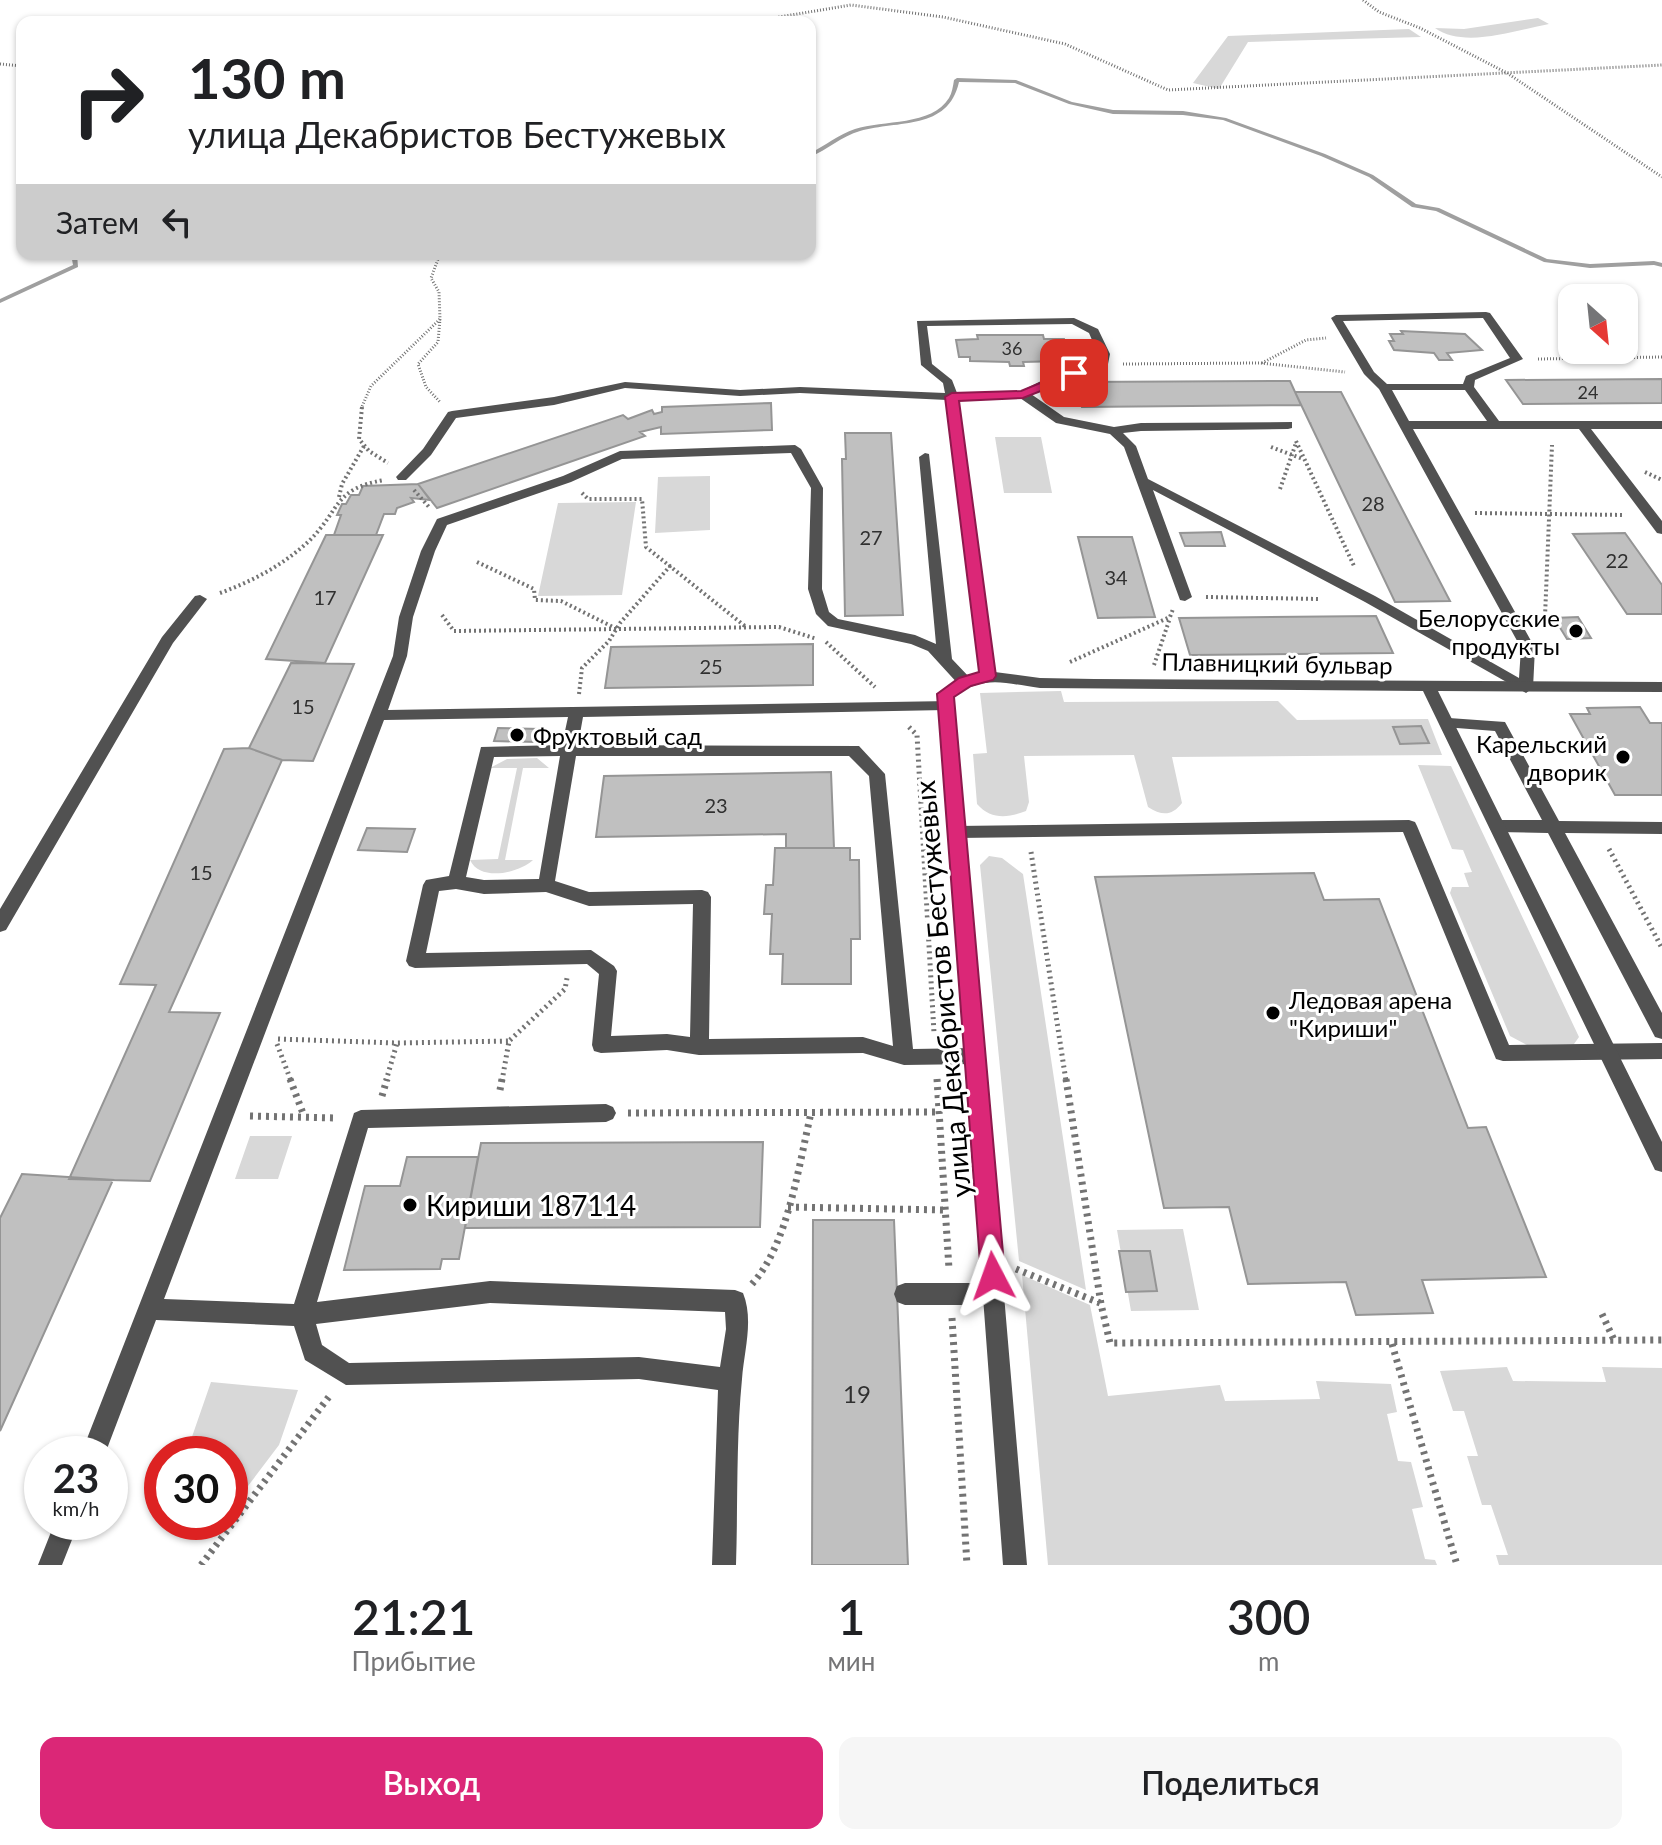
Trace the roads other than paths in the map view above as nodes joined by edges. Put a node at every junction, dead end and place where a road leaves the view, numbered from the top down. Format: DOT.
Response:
graph roads {
  1 [pos="1384,387"];
  2 [pos="1468,387"];
  3 [pos="1023,394"];
  4 [pos="952,397"];
  5 [pos="1495,424"];
  6 [pos="1288,425"];
  7 [pos="1403,425"];
  8 [pos="1662,425"];
  9 [pos="1583,426"];
  10 [pos="1162,427"];
  11 [pos="1114,431"];
  12 [pos="1167,441"];
  13 [pos="925,457"];
  14 [pos="402,477"];
  15 [pos="1146,482"];
  16 [pos="1437,486"];
  17 [pos="1458,486"];
  18 [pos="1662,530"];
  19 [pos="1185,597"];
  20 [pos="200,599"];
  21 [pos="946,664"];
  22 [pos="987,676"];
  23 [pos="965,682"];
  24 [pos="1662,687"];
  25 [pos="1526,688"];
  26 [pos="1430,689"];
  27 [pos="946,705"];
  28 [pos="576,712"];
  29 [pos="378,715"];
  30 [pos="1449,723"];
  31 [pos="570,751"];
  32 [pos="1497,826"];
  33 [pos="1552,827"];
  34 [pos="1662,828"];
  35 [pos="957,832"];
  36 [pos="456,882"];
  37 [pos="546,885"];
  38 [pos="0,925"];
  39 [pos="1662,1031"];
  40 [pos="699,1047"];
  41 [pos="1606,1051"];
  42 [pos="1662,1051"];
  43 [pos="975,1056"];
  44 [pos="904,1057"];
  45 [pos="606,1113"];
  46 [pos="1662,1163"];
  47 [pos="905,1294"];
  48 [pos="994,1294"];
  49 [pos="150,1309"];
  50 [pos="302,1315"];
  51 [pos="730,1380"];
  52 [pos="100,1436"];
  53 [pos="60,1540"];
  54 [pos="50,1565"];
  55 [pos="724,1565"];
  56 [pos="1015,1565"];
  1 -- 2 [label="street"];
  1 -- 2 [label="street"];
  1 -- 7 [label="street"];
  2 -- 5 [label="street"];
  3 -- 4 [label="street"];
  3 -- 4 [label="street"];
  3 -- 11 [label="street"];
  4 -- 14 [label="street"];
  4 -- 22 [label="street"];
  5 -- 7 [label="street"];
  5 -- 9 [label="street"];
  6 -- 10 [label="street"];
  7 -- 16 [label="street"];
  8 -- 9 [label="street"];
  9 -- 18 [label="street"];
  10 -- 11 [label="street"];
  10 -- 12 [label="street"];
  11 -- 15 [label="street"];
  13 -- 21 [label="street"];
  15 -- 19 [label="street"];
  15 -- 25 [label="street"];
  16 -- 17 [label="street"];
  16 -- 25 [label="street"];
  20 -- 38 [label="street"];
  21 -- 23 [label="street"];
  21 -- 29 [label="street"];
  22 -- 23 [label="street"];
  22 -- 26 [label="street, Плавницкий бульвар"];
  23 -- 27 [label="street"];
  24 -- 25 [label="street, Плавницкий бульвар"];
  25 -- 26 [label="street, Плавницкий бульвар"];
  26 -- 30 [label="street"];
  27 -- 28 [label="street"];
  27 -- 35 [label="street, улица Декабристов Бестужевых"];
  28 -- 29 [label="street"];
  28 -- 31 [label="street"];
  29 -- 49 [label="street"];
  30 -- 32 [label="street"];
  30 -- 33 [label="street"];
  31 -- 36 [label="street"];
  31 -- 37 [label="street"];
  31 -- 44 [label="street"];
  32 -- 33 [label="street"];
  32 -- 41 [label="street"];
  33 -- 34 [label="street"];
  33 -- 39 [label="street"];
  35 -- 41 [label="street"];
  35 -- 43 [label="street, улица Декабристов Бестужевых"];
  36 -- 37 [label="street"];
  36 -- 40 [label="street"];
  37 -- 40 [label="street"];
  40 -- 44 [label="street"];
  41 -- 42 [label="street"];
  41 -- 46 [label="street"];
  43 -- 44 [label="street"];
  43 -- 48 [label="street, улица Декабристов Бестужевых"];
  45 -- 50 [label="street"];
  47 -- 48 [label="street"];
  48 -- 56 [label="street, улица Декабристов Бестужевых"];
  49 -- 50 [label="street"];
  49 -- 52 [label="street"];
  50 -- 51 [label="street"];
  50 -- 51 [label="street"];
  51 -- 55 [label="street"];
  53 -- 54 [label="street"];
}
